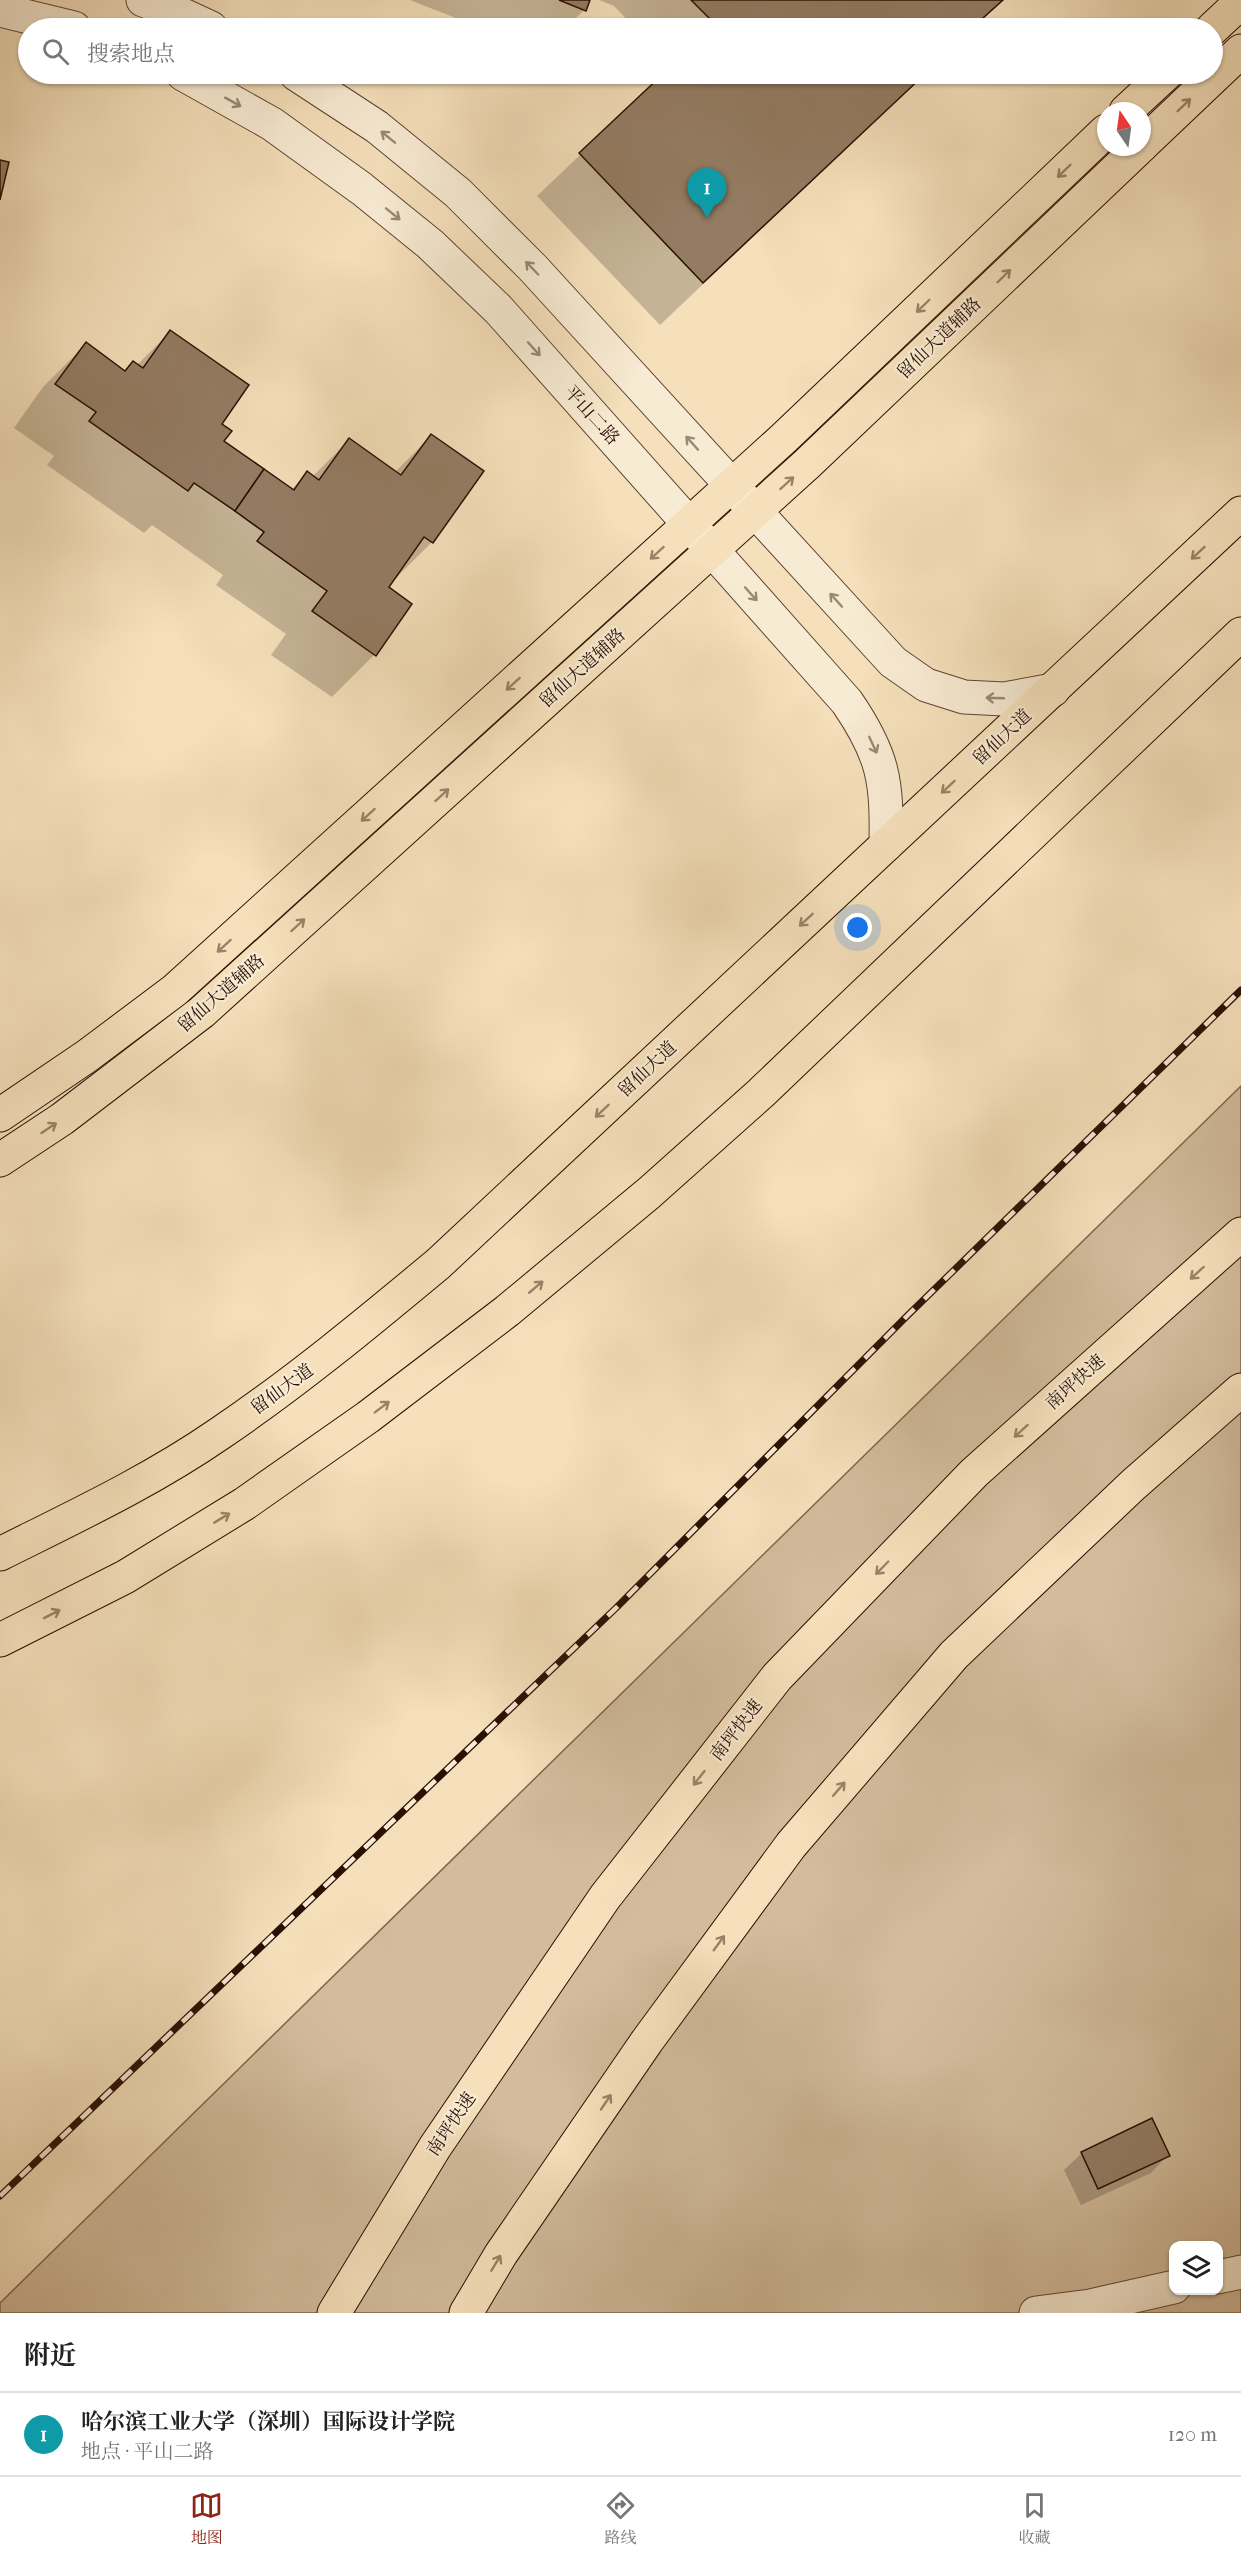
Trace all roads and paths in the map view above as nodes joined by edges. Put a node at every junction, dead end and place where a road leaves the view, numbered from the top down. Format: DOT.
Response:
graph roads {
  1 [pos="143,0"];
  2 [pos="1241,2"];
  3 [pos="0,10"];
  4 [pos="33,18"];
  5 [pos="191,18"];
  6 [pos="1223,19"];
  7 [pos="1241,51"];
  8 [pos="1223,68"];
  9 [pos="201,84"];
  10 [pos="311,84"];
  11 [pos="1155,84"];
  12 [pos="1206,84"];
  13 [pos="1136,102"];
  14 [pos="1151,136"];
  15 [pos="1097,139"];
  16 [pos="1130,156"];
  17 [pos="732,486"];
  18 [pos="755,511"];
  19 [pos="1241,513"];
  20 [pos="689,524"];
  21 [pos="712,550"];
  22 [pos="1241,634"];
  23 [pos="1053,690"];
  24 [pos="886,845"];
  25 [pos="0,1115"];
  26 [pos="0,1160"];
  27 [pos="1241,1234"];
  28 [pos="1241,1390"];
  29 [pos="0,1554"];
  30 [pos="0,1640"];
  31 [pos="1241,2272"];
  32 [pos="1223,2276"];
  33 [pos="1169,2288"];
  34 [pos="334,2313"];
  35 [pos="466,2313"];
  36 [pos="1036,2313"];
  1 -- 5 [label="street"];
  2 -- 6 [label="main road"];
  3 -- 4 [label="street"];
  8 -- 7 [label="main road, 留仙大道辅路, one-way"];
  9 -- 20 [label="street, 平山二路, one-way"];
  17 -- 10 [label="street, one-way"];
  11 -- 13 [label="main road"];
  14 -- 12 [label="main road, 留仙大道辅路, one-way"];
  15 -- 17 [label="main road, 留仙大道辅路, one-way"];
  18 -- 16 [label="main road, 留仙大道辅路, one-way"];
  17 -- 18 [label="street"];
  17 -- 20 [label="main road, 留仙大道辅路"];
  18 -- 21 [label="main road, 留仙大道辅路"];
  23 -- 18 [label="street, one-way"];
  19 -- 23 [label="main road, 留仙大道, one-way"];
  20 -- 21 [label="street, 平山二路"];
  20 -- 25 [label="main road, 留仙大道辅路, one-way"];
  21 -- 24 [label="street, 平山二路, one-way"];
  26 -- 21 [label="main road, 留仙大道辅路, one-way"];
  30 -- 22 [label="main road, one-way"];
  23 -- 24 [label="main road, 留仙大道, one-way"];
  24 -- 29 [label="main road, 留仙大道, one-way"];
  27 -- 34 [label="main road, 南坪快速, one-way"];
  35 -- 28 [label="main road, one-way"];
  31 -- 32 [label="street"];
  33 -- 36 [label="street"];
}
